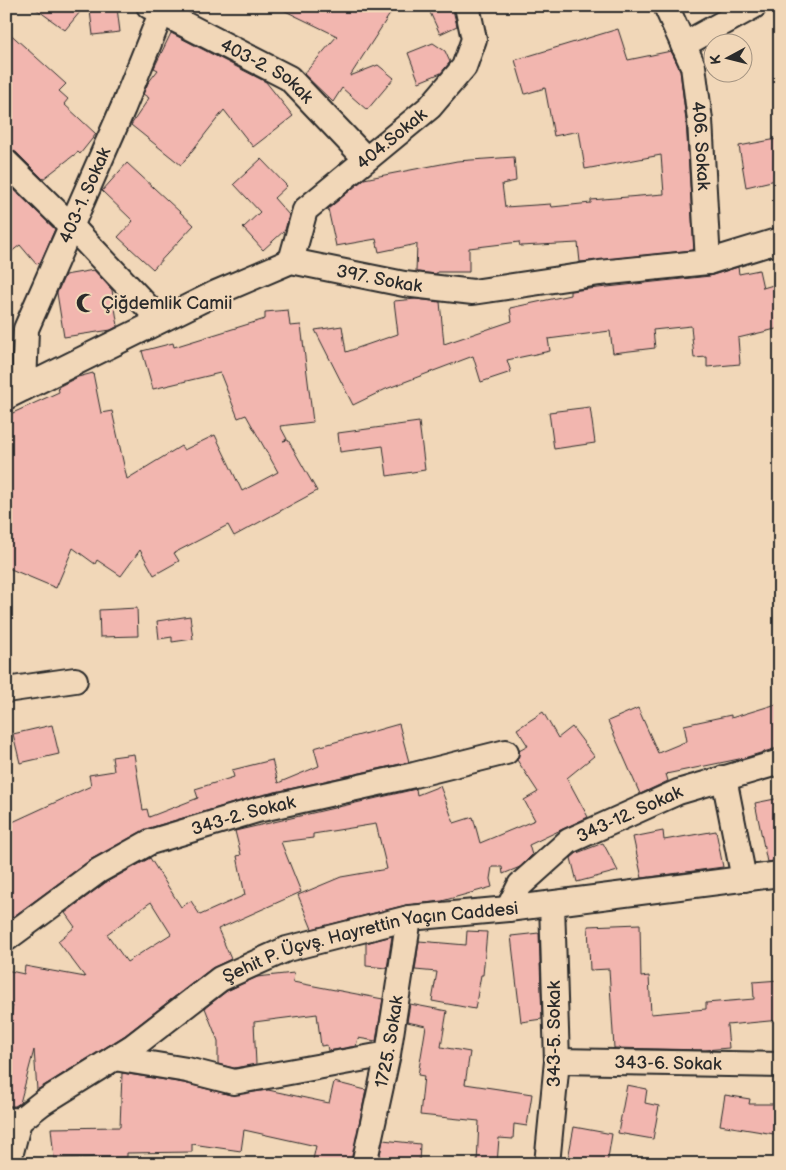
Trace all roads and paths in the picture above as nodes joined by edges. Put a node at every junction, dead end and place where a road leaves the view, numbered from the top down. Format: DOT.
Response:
graph roads {
  1 [pos="467,6"];
  2 [pos="666,6"];
  3 [pos="754,6"];
  4 [pos="158,9"];
  5 [pos="683,45"];
  6 [pos="366,159"];
  7 [pos="6,162"];
  8 [pos="71,226"];
  9 [pos="780,240"];
  10 [pos="291,261"];
  11 [pos="708,262"];
  12 [pos="160,320"];
  13 [pos="15,392"];
  14 [pos="74,680"];
  15 [pos="6,690"];
  16 [pos="506,752"];
  17 [pos="780,762"];
  18 [pos="724,778"];
  19 [pos="780,874"];
  20 [pos="744,879"];
  21 [pos="552,904"];
  22 [pos="508,909"];
  23 [pos="409,918"];
  24 [pos="6,939"];
  25 [pos="388,1054"];
  26 [pos="114,1058"];
  27 [pos="557,1060"];
  28 [pos="780,1065"];
  29 [pos="13,1120"];
  30 [pos="8,1164"];
  31 [pos="364,1164"];
  32 [pos="547,1164"];
  1 -- 6 [label="street, 404.Sokak"];
  2 -- 5 [label="street, 406. Sokak"];
  3 -- 5 [label="street"];
  4 -- 6 [label="street, 403-2. Sokak"];
  4 -- 8 [label="street, 403-1. Sokak"];
  5 -- 11 [label="street, 406. Sokak"];
  6 -- 10 [label="street, 404.Sokak"];
  7 -- 8 [label="street"];
  8 -- 12 [label="street"];
  8 -- 13 [label="street, 403-1. Sokak"];
  9 -- 11 [label="street, 397. Sokak"];
  10 -- 11 [label="street, 397. Sokak"];
  10 -- 12 [label="street"];
  12 -- 13 [label="street"];
  14 -- 15 [label="street"];
  16 -- 24 [label="street, 343-2. Sokak"];
  17 -- 18 [label="street, 343-12. Sokak"];
  18 -- 20 [label="street"];
  18 -- 22 [label="street, 343-12. Sokak"];
  19 -- 20 [label="street, Şehit P. Üçvş. Hayrettin Yaçın Caddesi"];
  20 -- 21 [label="street, Şehit P. Üçvş. Hayrettin Yaçın Caddesi"];
  21 -- 22 [label="street, Şehit P. Üçvş. Hayrettin Yaçın Caddesi"];
  21 -- 27 [label="street, 343-5. Sokak"];
  22 -- 23 [label="street, Şehit P. Üçvş. Hayrettin Yaçın Caddesi"];
  23 -- 25 [label="street, 1725. Sokak"];
  23 -- 26 [label="street, Şehit P. Üçvş. Hayrettin Yaçın Caddesi"];
  25 -- 26 [label="street"];
  25 -- 31 [label="street, 1725. Sokak"];
  26 -- 29 [label="street, Şehit P. Üçvş. Hayrettin Yaçın Caddesi"];
  27 -- 28 [label="street, 343-6. Sokak"];
  27 -- 32 [label="street, 343-5. Sokak"];
  29 -- 30 [label="street"];
}
